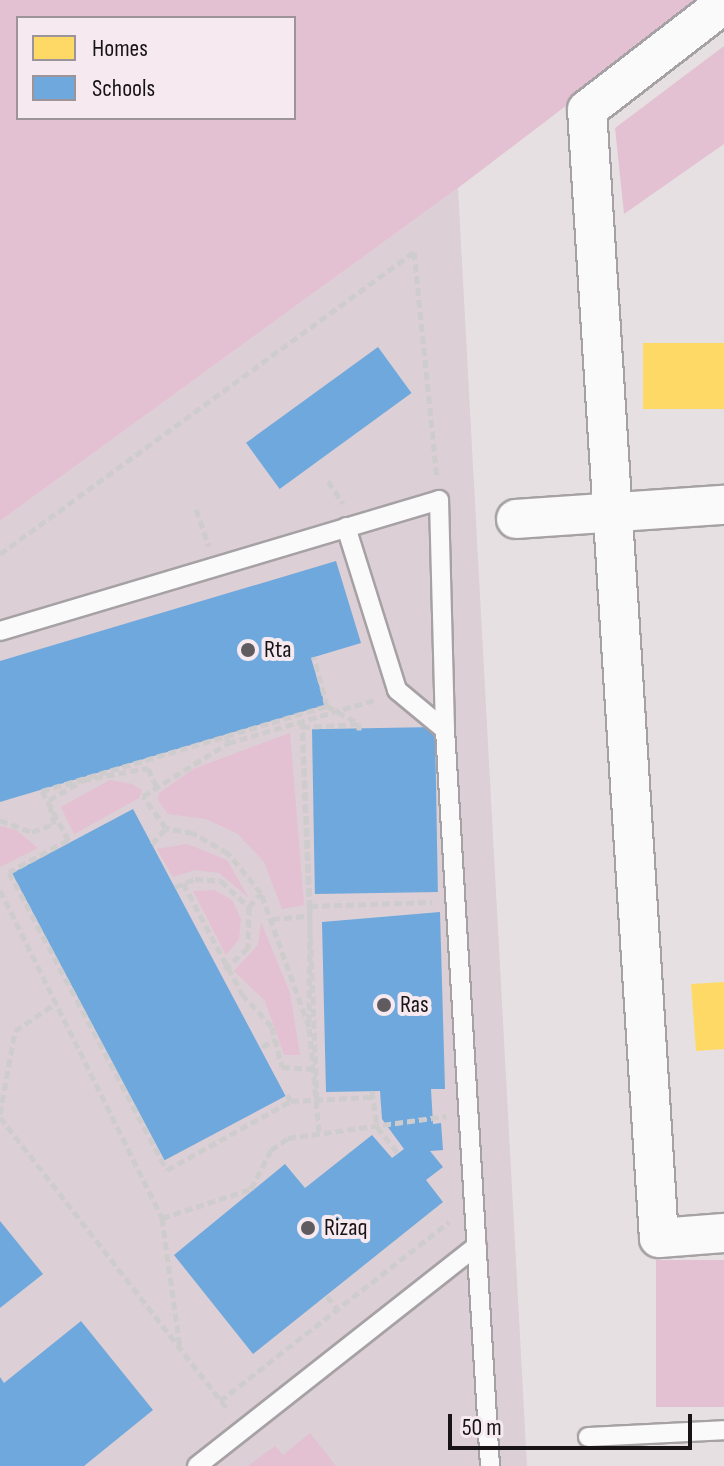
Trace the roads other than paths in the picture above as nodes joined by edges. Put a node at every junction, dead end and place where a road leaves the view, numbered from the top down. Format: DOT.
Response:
graph roads {
  1 [pos="724,4"];
  2 [pos="724,505"];
  3 [pos="613,512"];
  4 [pos="516,519"];
  5 [pos="346,527"];
  6 [pos="0,631"];
  7 [pos="445,730"];
  8 [pos="724,1233"];
  9 [pos="477,1246"];
  10 [pos="724,1430"];
  11 [pos="588,1437"];
  12 [pos="197,1466"];
  13 [pos="490,1466"];
  1 -- 3 [label="street"];
  2 -- 3 [label="street"];
  3 -- 4 [label="street"];
  3 -- 8 [label="street"];
  5 -- 6 [label="lane"];
  5 -- 7 [label="lane"];
  5 -- 7 [label="lane"];
  7 -- 9 [label="lane"];
  9 -- 12 [label="lane"];
  9 -- 13 [label="lane"];
  10 -- 11 [label="lane"];
}
